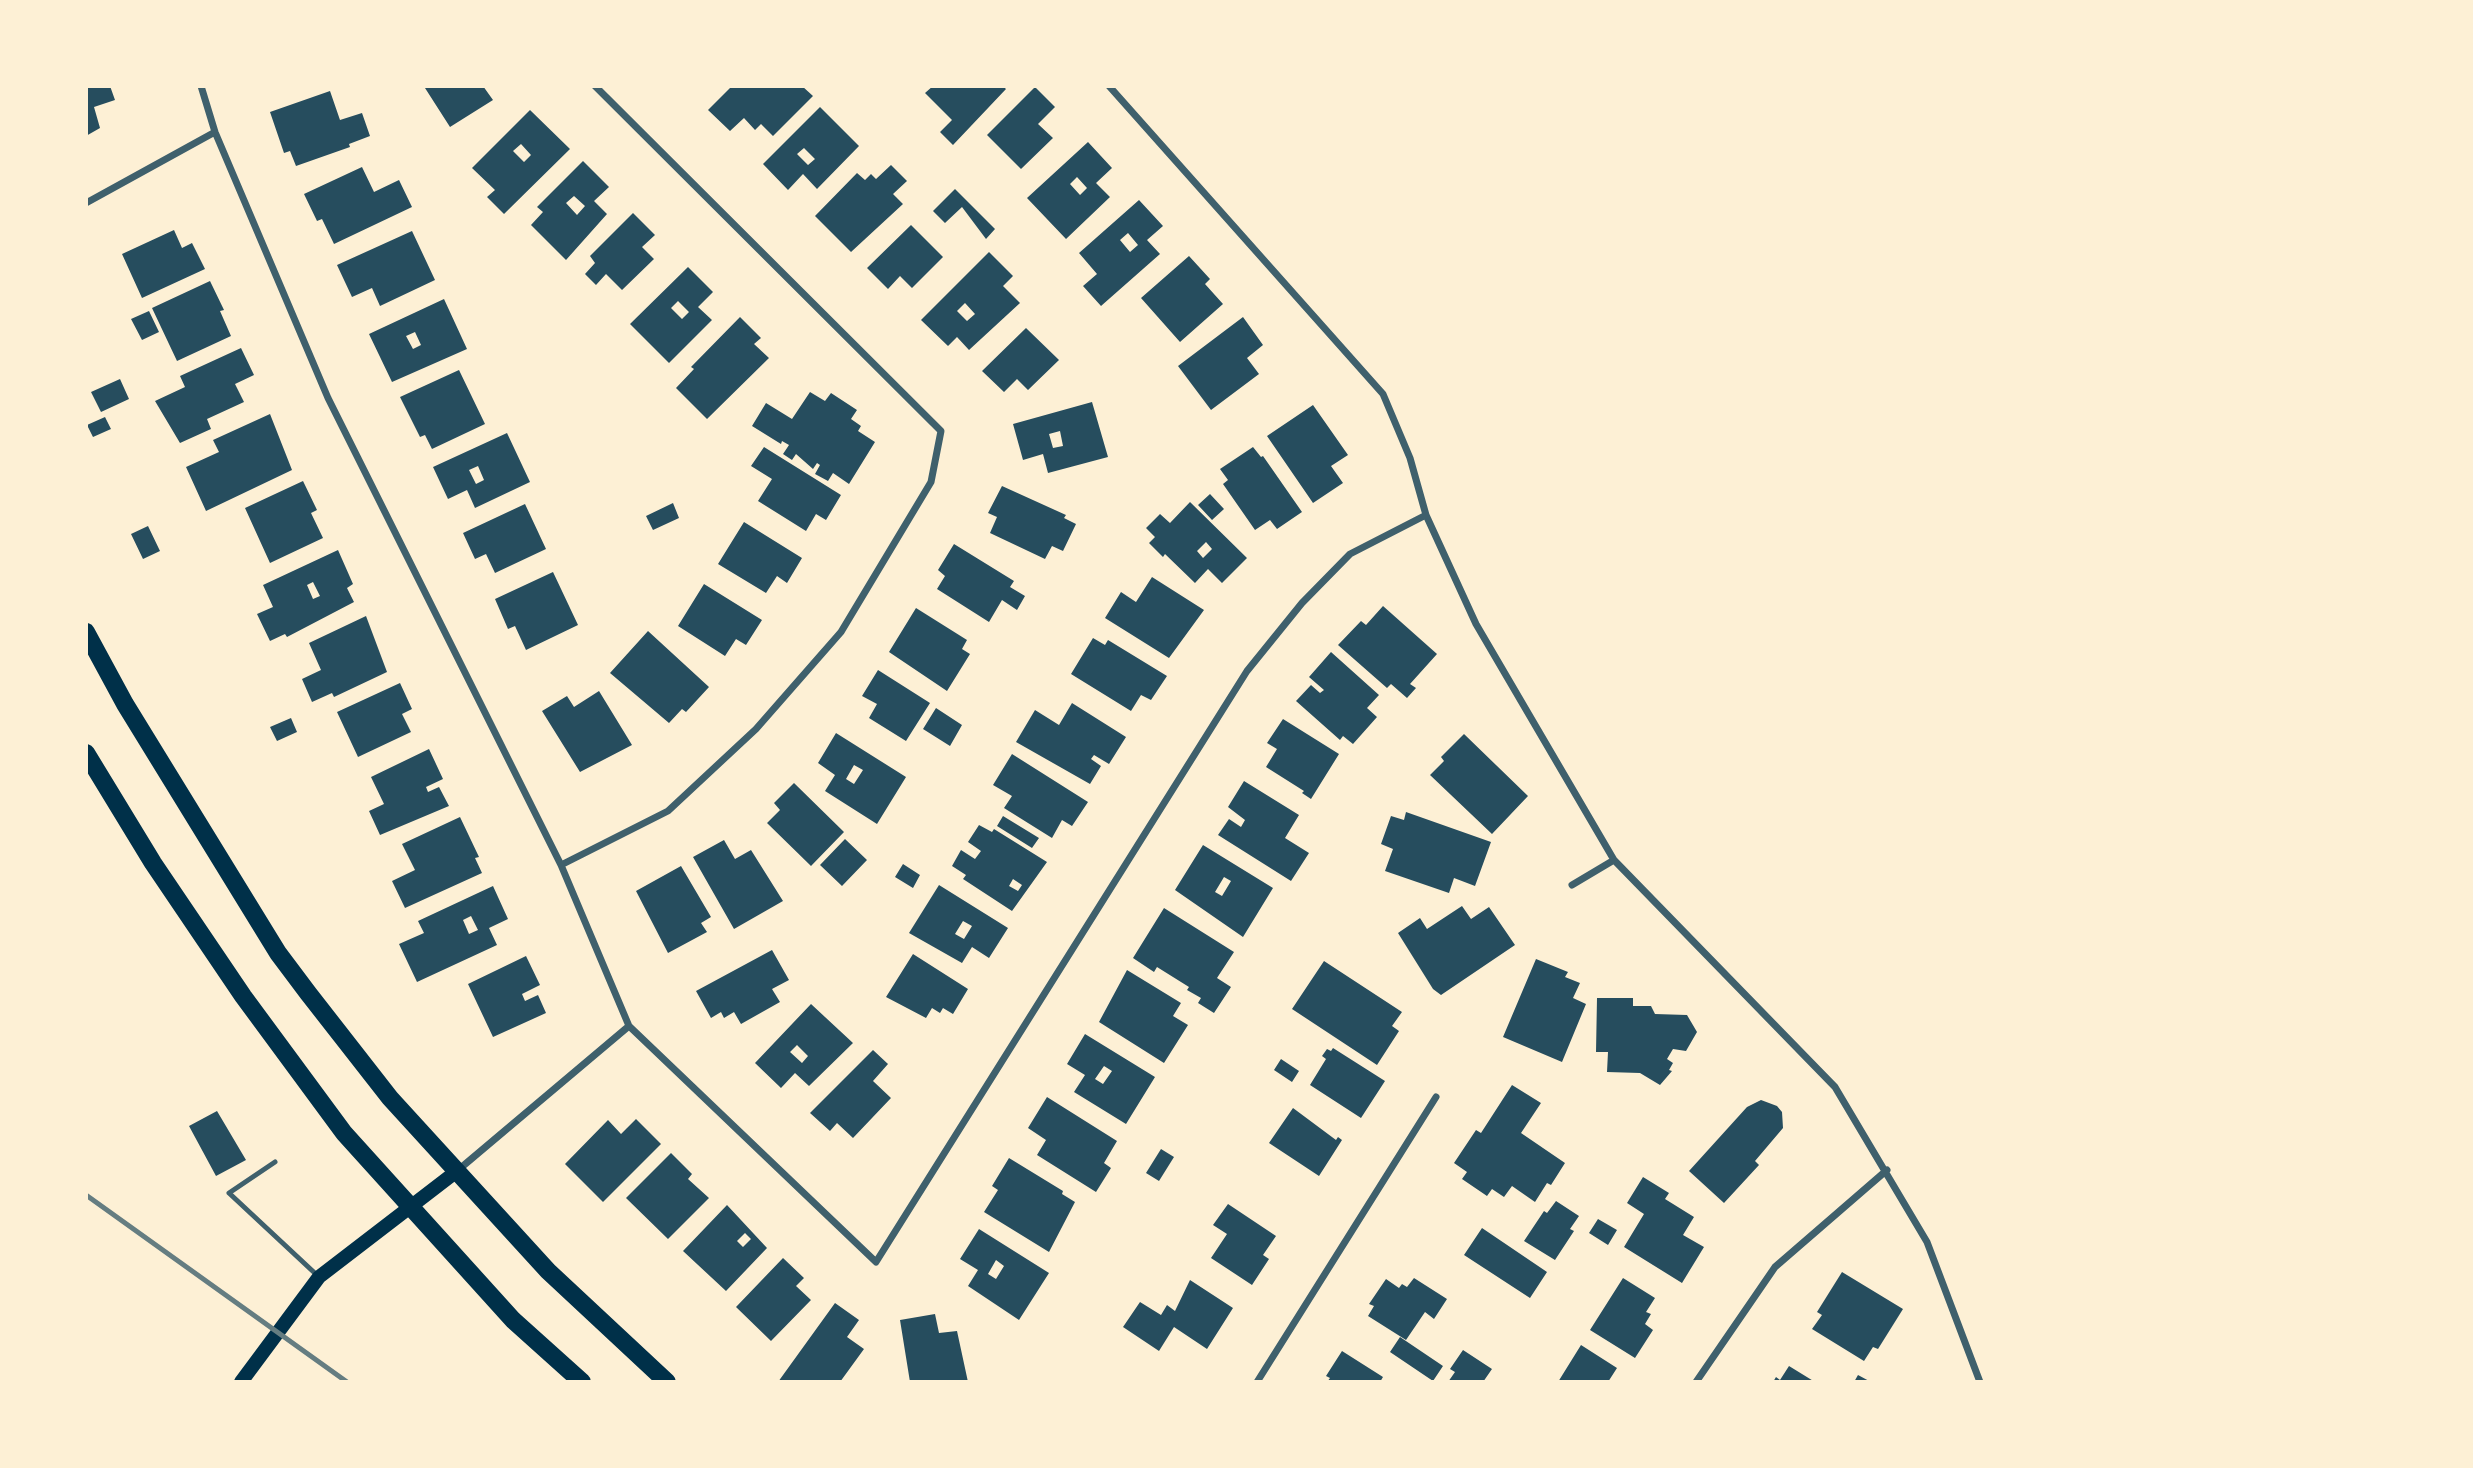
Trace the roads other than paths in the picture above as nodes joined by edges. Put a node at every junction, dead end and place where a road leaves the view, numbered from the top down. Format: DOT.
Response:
graph roads {
  1 [pos="201,86"];
  2 [pos="596,86"];
  3 [pos="1109,86"];
  4 [pos="215,132"];
  5 [pos="86,203"];
  6 [pos="1426,515"];
  7 [pos="86,632"];
  8 [pos="86,753"];
  9 [pos="1614,860"];
  10 [pos="561,865"];
  11 [pos="1572,885"];
  12 [pos="629,1026"];
  13 [pos="1436,1097"];
  14 [pos="275,1162"];
  15 [pos="457,1171"];
  16 [pos="1887,1171"];
  17 [pos="409,1207"];
  18 [pos="319,1277"];
  19 [pos="242,1382"];
  20 [pos="582,1382"];
  21 [pos="667,1382"];
  22 [pos="1257,1382"];
  23 [pos="1696,1382"];
  24 [pos="1980,1382"];
  1 -- 4 [label="street"];
  2 -- 10 [label="street"];
  3 -- 6 [label="street"];
  4 -- 5 [label="street"];
  4 -- 10 [label="street"];
  6 -- 9 [label="street"];
  6 -- 12 [label="street"];
  7 -- 15 [label="main road"];
  8 -- 17 [label="main road"];
  9 -- 11 [label="street"];
  9 -- 16 [label="street"];
  10 -- 12 [label="street"];
  12 -- 15 [label="street"];
  13 -- 22 [label="street"];
  14 -- 18 [label="lane"];
  15 -- 17 [label="main road"];
  15 -- 21 [label="main road"];
  16 -- 23 [label="street"];
  16 -- 24 [label="street"];
  17 -- 18 [label="main road"];
  17 -- 20 [label="main road"];
  18 -- 19 [label="main road"];
}
